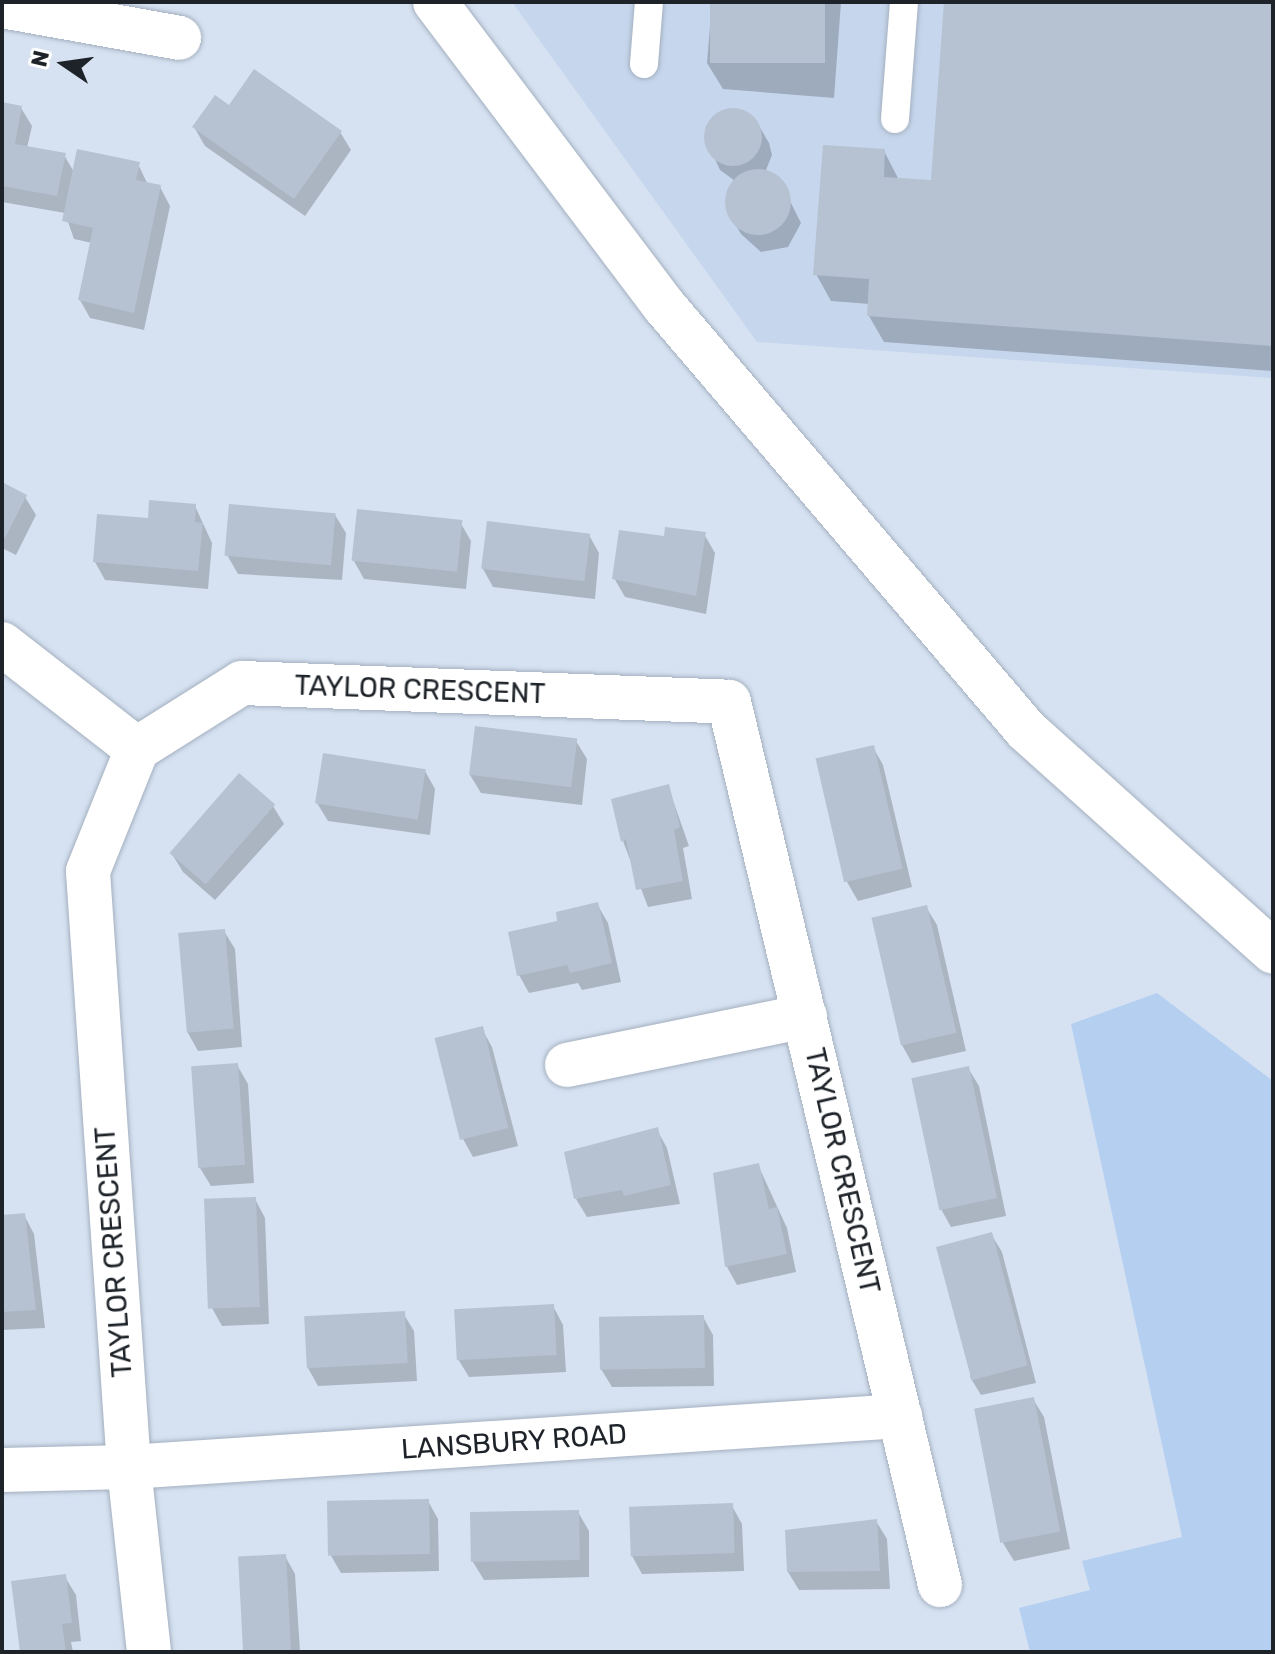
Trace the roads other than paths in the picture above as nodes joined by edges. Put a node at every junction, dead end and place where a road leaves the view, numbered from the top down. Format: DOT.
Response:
graph roads {
  1 [pos="435,2"];
  2 [pos="649,2"];
  3 [pos="904,2"];
  4 [pos="2,6"];
  5 [pos="179,38"];
  6 [pos="644,64"];
  7 [pos="895,119"];
  8 [pos="2,644"];
  9 [pos="137,749"];
  10 [pos="1273,952"];
  11 [pos="805,1016"];
  12 [pos="567,1065"];
  13 [pos="900,1416"];
  14 [pos="129,1467"];
  15 [pos="2,1470"];
  16 [pos="940,1585"];
  17 [pos="149,1652"];
  1 -- 10 [label="main road"];
  2 -- 6 [label="lane"];
  3 -- 7 [label="lane"];
  4 -- 5 [label="main road"];
  8 -- 9 [label="main road"];
  9 -- 11 [label="main road, TAYLOR CRESCENT"];
  9 -- 14 [label="main road, TAYLOR CRESCENT"];
  11 -- 12 [label="main road"];
  11 -- 13 [label="main road, TAYLOR CRESCENT"];
  13 -- 14 [label="main road, LANSBURY ROAD"];
  13 -- 16 [label="main road, TAYLOR CRESCENT"];
  14 -- 15 [label="main road, LANSBURY ROAD"];
  14 -- 17 [label="main road, TAYLOR CRESCENT"];
}
